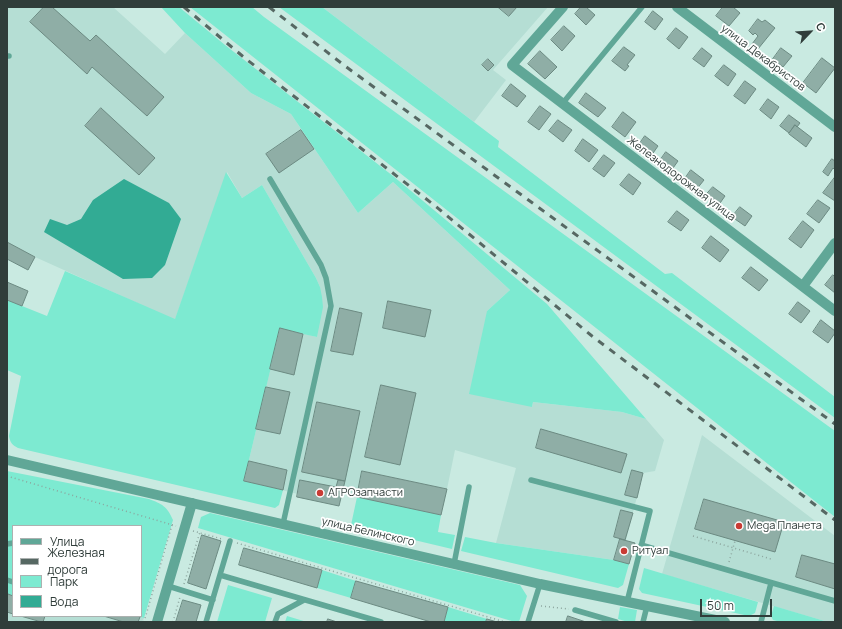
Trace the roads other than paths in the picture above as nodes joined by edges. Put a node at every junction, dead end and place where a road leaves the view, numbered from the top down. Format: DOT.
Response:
graph roads {
  1 [pos="563,7"];
  2 [pos="642,7"];
  3 [pos="677,7"];
  4 [pos="562,104"];
  5 [pos="835,127"];
  6 [pos="270,179"];
  7 [pos="835,243"];
  8 [pos="803,286"];
  9 [pos="835,311"];
  10 [pos="7,460"];
  11 [pos="531,480"];
  12 [pos="469,487"];
  13 [pos="192,504"];
  14 [pos="283,524"];
  15 [pos="230,541"];
  16 [pos="642,545"];
  17 [pos="454,564"];
  18 [pos="220,575"];
  19 [pos="771,582"];
  20 [pos="540,584"];
  21 [pos="168,586"];
  22 [pos="213,600"];
  23 [pos="304,600"];
  24 [pos="835,601"];
  25 [pos="628,602"];
  26 [pos="647,606"];
  27 [pos="574,610"];
  28 [pos="157,622"];
  29 [pos="206,622"];
  30 [pos="275,622"];
  31 [pos="381,622"];
  32 [pos="528,622"];
  33 [pos="616,622"];
  34 [pos="643,622"];
  35 [pos="725,622"];
  36 [pos="761,622"];
  1 -- 4 [label="street, Железнодорожная улица"];
  2 -- 4 [label="lane"];
  3 -- 5 [label="street, улица Декабристов"];
  4 -- 8 [label="street, Железнодорожная улица"];
  6 -- 14 [label="lane"];
  7 -- 8 [label="street"];
  8 -- 9 [label="street, Железнодорожная улица"];
  10 -- 13 [label="street, улица Белинского"];
  11 -- 16 [label="lane"];
  12 -- 17 [label="lane"];
  13 -- 14 [label="street, улица Белинского"];
  13 -- 21 [label="street"];
  14 -- 17 [label="street, улица Белинского"];
  15 -- 18 [label="lane"];
  16 -- 19 [label="lane"];
  16 -- 25 [label="lane"];
  17 -- 20 [label="street, улица Белинского"];
  18 -- 22 [label="lane"];
  18 -- 23 [label="lane"];
  19 -- 24 [label="lane"];
  19 -- 36 [label="lane"];
  20 -- 25 [label="street, улица Белинского"];
  20 -- 32 [label="lane"];
  21 -- 22 [label="lane"];
  21 -- 28 [label="street"];
  22 -- 29 [label="lane"];
  23 -- 30 [label="lane"];
  23 -- 31 [label="lane"];
  25 -- 26 [label="street, улица Белинского"];
  26 -- 34 [label="lane"];
  26 -- 35 [label="street, улица Белинского"];
  27 -- 33 [label="lane"];
}
